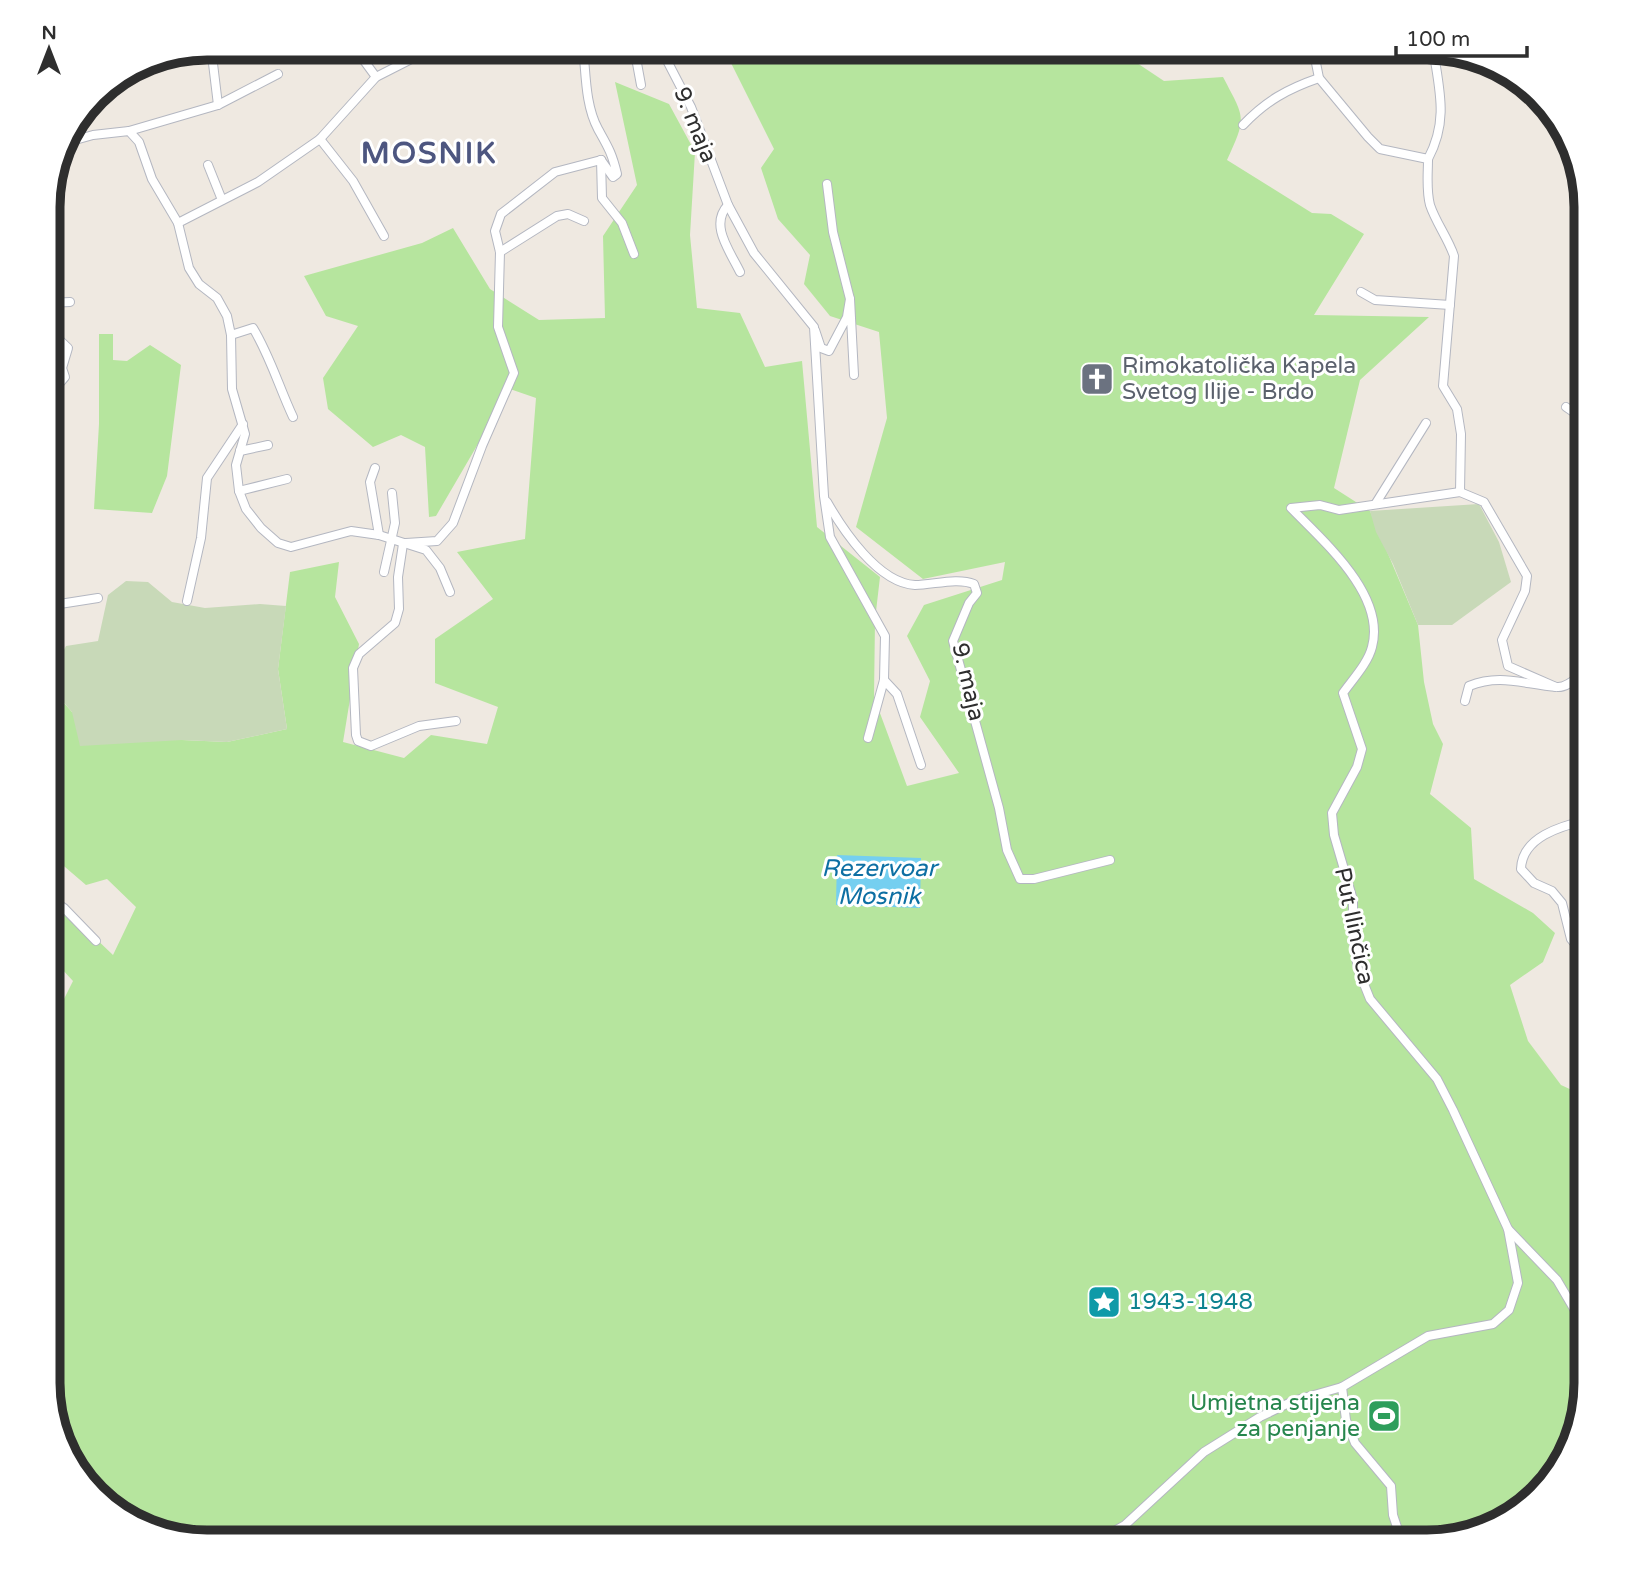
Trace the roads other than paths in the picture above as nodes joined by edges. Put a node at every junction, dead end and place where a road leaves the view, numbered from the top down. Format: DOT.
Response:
graph roads {
  1 [pos="213,60"];
  2 [pos="364,60"];
  3 [pos="409,60"];
  4 [pos="584,60"];
  5 [pos="636,60"];
  6 [pos="667,60"];
  7 [pos="1315,60"];
  8 [pos="1435,60"];
  9 [pos="278,74"];
  10 [pos="376,77"];
  11 [pos="1319,78"];
  12 [pos="641,85"];
  13 [pos="218,105"];
  14 [pos="1243,125"];
  15 [pos="130,131"];
  16 [pos="320,139"];
  17 [pos="76,140"];
  18 [pos="1428,159"];
  19 [pos="601,160"];
  20 [pos="208,165"];
  21 [pos="827,184"];
  22 [pos="222,200"];
  23 [pos="728,205"];
  24 [pos="584,221"];
  25 [pos="178,223"];
  26 [pos="384,236"];
  27 [pos="500,252"];
  28 [pos="634,254"];
  29 [pos="740,272"];
  30 [pos="1361,292"];
  31 [pos="850,299"];
  32 [pos="60,302"];
  33 [pos="70,302"];
  34 [pos="1450,305"];
  35 [pos="814,327"];
  36 [pos="231,335"];
  37 [pos="60,340"];
  38 [pos="854,375"];
  39 [pos="60,383"];
  40 [pos="1566,407"];
  41 [pos="1574,412"];
  42 [pos="293,417"];
  43 [pos="243,424"];
  44 [pos="1426,424"];
  45 [pos="268,445"];
  46 [pos="240,451"];
  47 [pos="375,468"];
  48 [pos="287,479"];
  49 [pos="239,491"];
  50 [pos="1460,492"];
  51 [pos="393,493"];
  52 [pos="824,496"];
  53 [pos="1376,503"];
  54 [pos="379,534"];
  55 [pos="391,540"];
  56 [pos="403,544"];
  57 [pos="384,572"];
  58 [pos="450,592"];
  59 [pos="98,598"];
  60 [pos="187,601"];
  61 [pos="60,604"];
  62 [pos="1574,679"];
  63 [pos="884,680"];
  64 [pos="1556,687"];
  65 [pos="1465,701"];
  66 [pos="456,721"];
  67 [pos="868,738"];
  68 [pos="921,765"];
  69 [pos="1574,823"];
  70 [pos="1110,860"];
  71 [pos="60,905"];
  72 [pos="96,942"];
  73 [pos="1574,943"];
  74 [pos="1508,1229"];
  75 [pos="1574,1309"];
  76 [pos="1342,1387"];
  77 [pos="1116,1530"];
  78 [pos="1398,1530"];
  1 -- 13 [label="street"];
  2 -- 10 [label="street"];
  3 -- 10 [label="street"];
  4 -- 19 [label="street"];
  5 -- 12 [label="street, 9. maja"];
  6 -- 23 [label="street, 9. maja"];
  7 -- 11 [label="street"];
  8 -- 18 [label="street"];
  9 -- 13 [label="street"];
  10 -- 16 [label="street"];
  11 -- 14 [label="street"];
  11 -- 18 [label="street"];
  13 -- 15 [label="street"];
  15 -- 17 [label="street"];
  15 -- 25 [label="street"];
  16 -- 22 [label="street"];
  16 -- 26 [label="street"];
  18 -- 34 [label="street"];
  19 -- 27 [label="street"];
  19 -- 28 [label="street"];
  20 -- 22 [label="street"];
  21 -- 31 [label="street"];
  22 -- 25 [label="street"];
  23 -- 29 [label="street, 9. maja"];
  23 -- 35 [label="street, 9. maja"];
  24 -- 27 [label="street"];
  25 -- 36 [label="street"];
  27 -- 56 [label="street"];
  30 -- 34 [label="street"];
  31 -- 35 [label="street, 9. maja"];
  31 -- 38 [label="street"];
  32 -- 33 [label="street"];
  34 -- 50 [label="street"];
  35 -- 52 [label="street, 9. maja"];
  36 -- 42 [label="street"];
  36 -- 43 [label="street"];
  37 -- 39 [label="street"];
  40 -- 41 [label="street"];
  43 -- 46 [label="street"];
  43 -- 60 [label="street"];
  44 -- 53 [label="street"];
  45 -- 46 [label="street"];
  46 -- 49 [label="street"];
  47 -- 54 [label="street"];
  48 -- 49 [label="street"];
  49 -- 54 [label="street"];
  50 -- 53 [label="street, Put Ilinčica"];
  50 -- 64 [label="street"];
  51 -- 55 [label="street"];
  52 -- 63 [label="street, 9. maja"];
  52 -- 70 [label="street, 9. maja"];
  53 -- 74 [label="street, Put Ilinčica"];
  54 -- 55 [label="street"];
  55 -- 56 [label="street"];
  55 -- 57 [label="street"];
  56 -- 58 [label="street"];
  56 -- 66 [label="street"];
  59 -- 61 [label="street"];
  62 -- 64 [label="street"];
  63 -- 67 [label="street, 9. maja"];
  63 -- 68 [label="street"];
  64 -- 65 [label="street"];
  69 -- 73 [label="street"];
  71 -- 72 [label="street"];
  74 -- 75 [label="street, Put Ilinčica"];
  74 -- 76 [label="street, Put Ilinčica"];
  76 -- 77 [label="street, Put Ilinčica"];
  76 -- 78 [label="street"];
}
